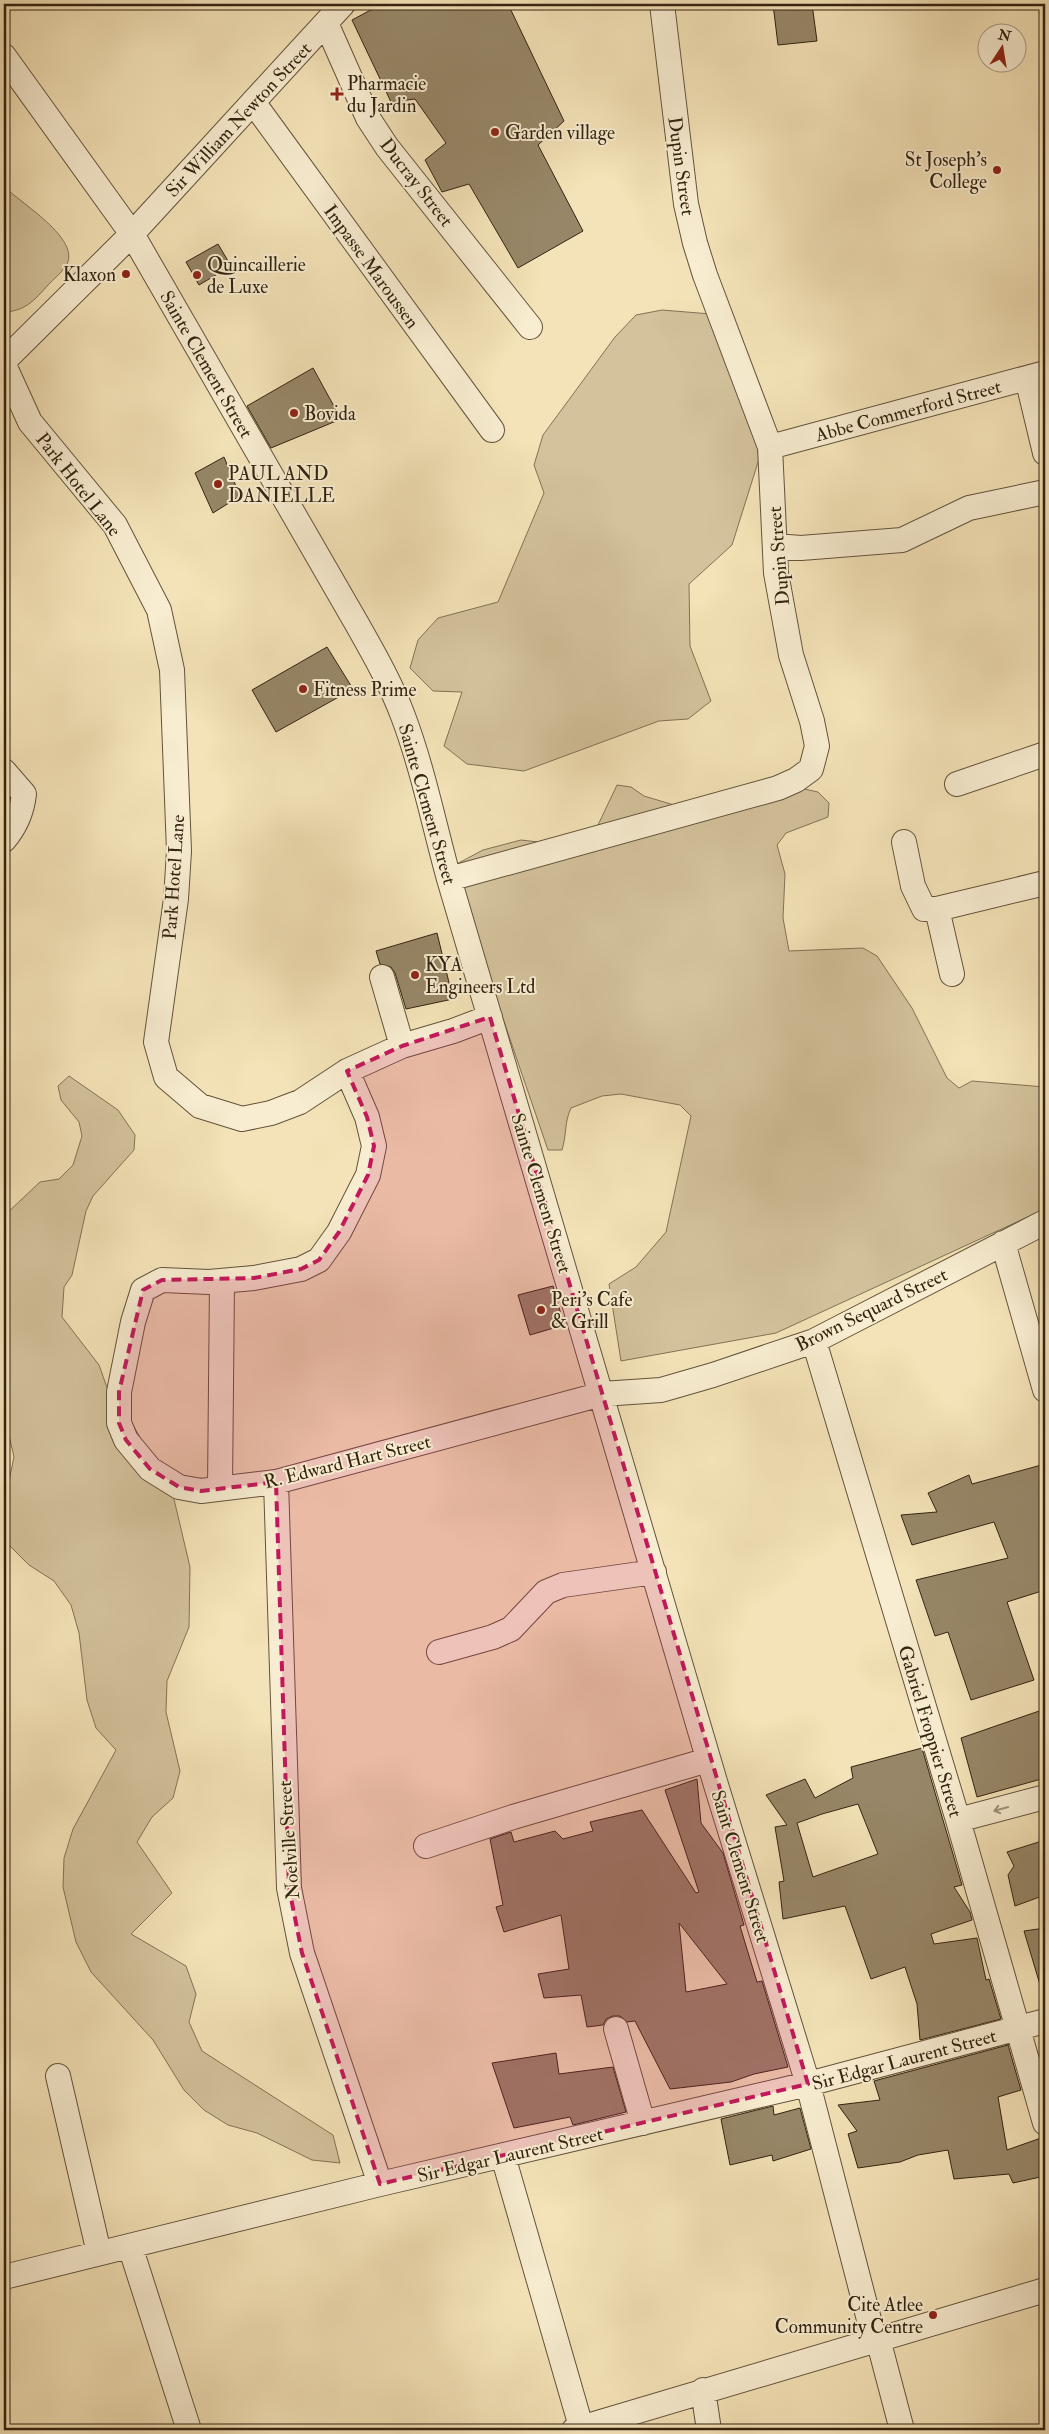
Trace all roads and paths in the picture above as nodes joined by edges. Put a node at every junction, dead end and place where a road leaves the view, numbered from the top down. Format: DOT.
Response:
graph roads {
  1 [pos="343,4"];
  2 [pos="662,4"];
  3 [pos="326,23"];
  4 [pos="4,56"];
  5 [pos="253,102"];
  6 [pos="132,234"];
  7 [pos="530,327"];
  8 [pos="4,361"];
  9 [pos="4,365"];
  10 [pos="1036,376"];
  11 [pos="492,430"];
  12 [pos="770,447"];
  13 [pos="1045,453"];
  14 [pos="1045,492"];
  15 [pos="775,546"];
  16 [pos="1045,754"];
  17 [pos="4,771"];
  18 [pos="957,784"];
  19 [pos="4,840"];
  20 [pos="904,842"];
  21 [pos="448,879"];
  22 [pos="1045,883"];
  23 [pos="937,909"];
  24 [pos="952,974"];
  25 [pos="382,977"];
  26 [pos="490,1017"];
  27 [pos="402,1046"];
  28 [pos="347,1070"];
  29 [pos="1045,1222"];
  30 [pos="1003,1243"];
  31 [pos="222,1281"];
  32 [pos="814,1340"];
  33 [pos="1045,1390"];
  34 [pos="602,1394"];
  35 [pos="276,1482"];
  36 [pos="220,1488"];
  37 [pos="654,1572"];
  38 [pos="439,1652"];
  39 [pos="708,1760"];
  40 [pos="1045,1797"];
  41 [pos="958,1820"];
  42 [pos="426,1846"];
  43 [pos="1045,2021"];
  44 [pos="616,2029"];
  45 [pos="1017,2029"];
  46 [pos="58,2076"];
  47 [pos="808,2084"];
  48 [pos="643,2123"];
  49 [pos="1045,2123"];
  50 [pos="503,2156"];
  51 [pos="380,2184"];
  52 [pos="130,2246"];
  53 [pos="99,2253"];
  54 [pos="4,2277"];
  55 [pos="1045,2290"];
  56 [pos="876,2339"];
  57 [pos="704,2390"];
  58 [pos="189,2430"];
  59 [pos="579,2430"];
  60 [pos="709,2430"];
  61 [pos="902,2430"];
  1 -- 3 [label="street, Sir William Newton Street"];
  2 -- 12 [label="street, Dupin Street"];
  3 -- 5 [label="street, Sir William Newton Street"];
  3 -- 7 [label="street, Ducray Street"];
  4 -- 6 [label="street, Sainte Clement Street"];
  5 -- 6 [label="street, Sir William Newton Street"];
  5 -- 11 [label="street, Impasse Maroussen"];
  6 -- 8 [label="street, Sir William Newton Street"];
  6 -- 21 [label="street, Sainte Clement Street"];
  9 -- 28 [label="street, Park Hotel Lane"];
  10 -- 12 [label="street, Abbe Commerford Street"];
  10 -- 13 [label="street"];
  12 -- 15 [label="street, Dupin Street"];
  14 -- 15 [label="street"];
  15 -- 21 [label="street, Dupin Street"];
  16 -- 18 [label="street"];
  17 -- 19 [label="street"];
  20 -- 23 [label="street"];
  21 -- 26 [label="street, Sainte Clement Street"];
  22 -- 23 [label="street"];
  23 -- 24 [label="street"];
  25 -- 27 [label="street"];
  26 -- 27 [label="street, Park Hotel Lane"];
  26 -- 34 [label="street, Sainte Clement Street"];
  27 -- 28 [label="street, Park Hotel Lane"];
  28 -- 31 [label="street, R. Edward Hart Street"];
  29 -- 30 [label="street, Brown Sequard Street"];
  30 -- 32 [label="street, Brown Sequard Street"];
  30 -- 33 [label="street"];
  31 -- 36 [label="street"];
  31 -- 36 [label="street, R. Edward Hart Street"];
  32 -- 34 [label="street, Brown Sequard Street"];
  32 -- 41 [label="street, Gabriel Froppier Street"];
  34 -- 35 [label="street, R. Edward Hart Street"];
  34 -- 37 [label="street, Saint Clement Street"];
  35 -- 36 [label="street, R. Edward Hart Street"];
  35 -- 51 [label="street, Noelville Street"];
  37 -- 38 [label="street"];
  37 -- 39 [label="street, Saint Clement Street"];
  39 -- 42 [label="street"];
  39 -- 47 [label="street, Saint Clement Street"];
  40 -- 41 [label="street, one-way"];
  41 -- 45 [label="street, Gabriel Froppier Street"];
  43 -- 45 [label="street, Sir Edgar Laurent Street"];
  44 -- 48 [label="street"];
  45 -- 47 [label="street, Sir Edgar Laurent Street"];
  45 -- 49 [label="street, Gabriel Froppier Street"];
  46 -- 53 [label="street"];
  47 -- 48 [label="street, Sir Edgar Laurent Street"];
  47 -- 56 [label="street, Saint Clement Street"];
  48 -- 50 [label="street, Sir Edgar Laurent Street"];
  50 -- 51 [label="street, Sir Edgar Laurent Street"];
  50 -- 59 [label="street"];
  51 -- 52 [label="street, Sir Edgar Laurent Street"];
  52 -- 53 [label="street, Sir Edgar Laurent Street"];
  52 -- 58 [label="street"];
  53 -- 54 [label="street, Sir Edgar Laurent Street"];
  55 -- 56 [label="street"];
  56 -- 57 [label="street"];
  56 -- 61 [label="street, Saint Clement Street"];
  57 -- 59 [label="street"];
  57 -- 60 [label="street"];
}
